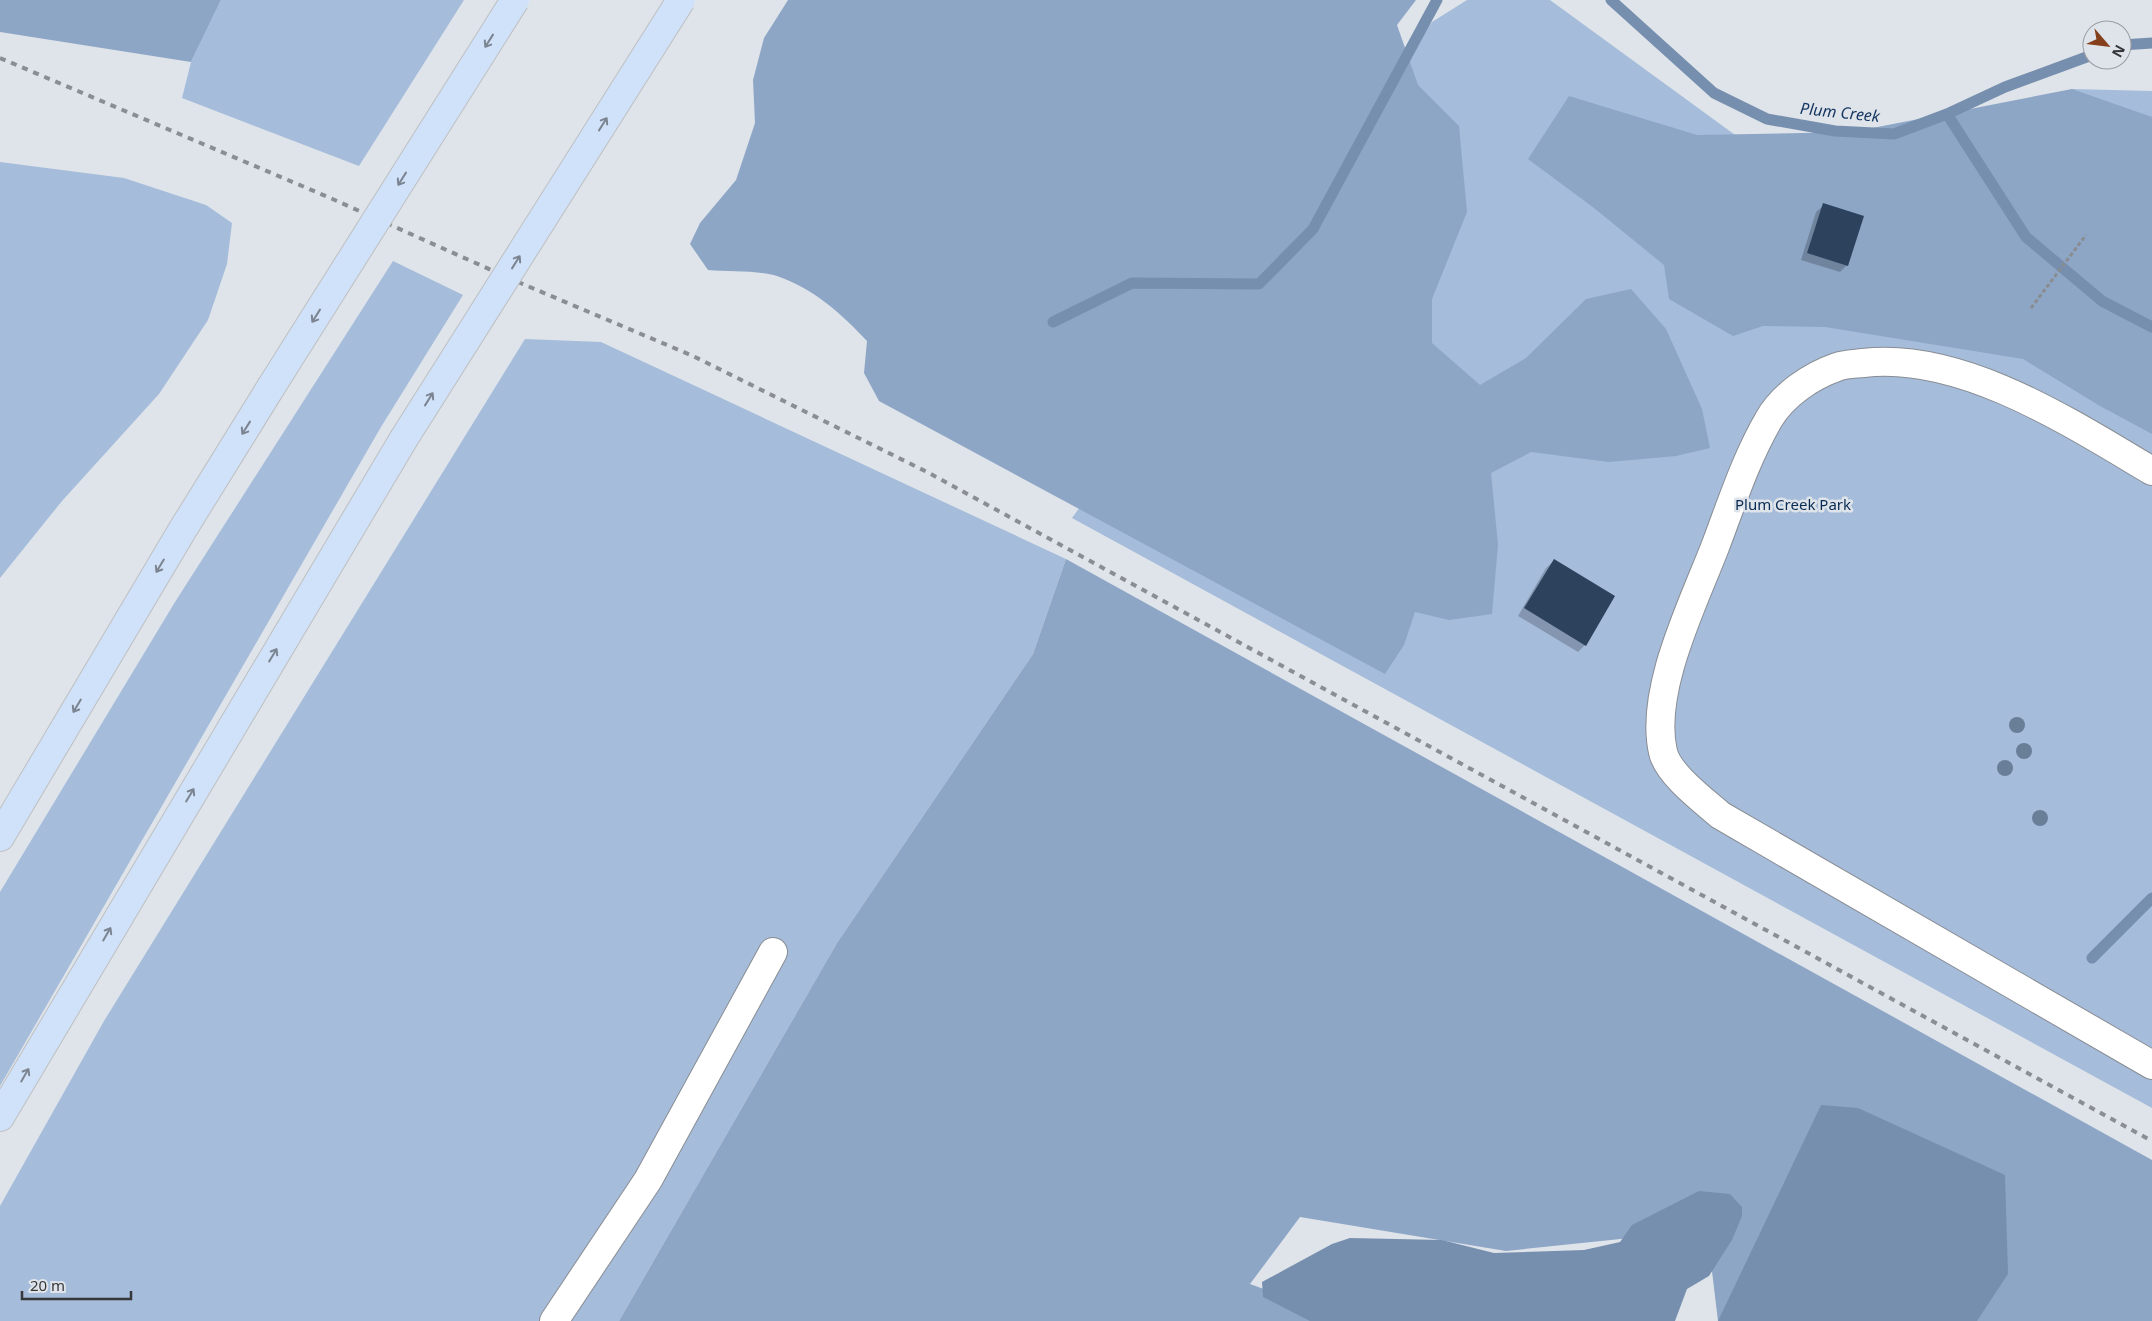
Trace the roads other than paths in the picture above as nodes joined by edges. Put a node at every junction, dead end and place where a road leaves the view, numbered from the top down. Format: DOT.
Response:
graph roads {
  1 [pos="515,0"];
  2 [pos="681,0"];
  3 [pos="2152,471"];
  4 [pos="0,837"];
  5 [pos="773,952"];
  6 [pos="2152,1065"];
  7 [pos="0,1117"];
  8 [pos="554,1321"];
  1 -- 4 [label="main road, one-way, bridge"];
  7 -- 2 [label="main road, one-way, bridge"];
  3 -- 6 [label="lane"];
  5 -- 8 [label="lane"];
}
